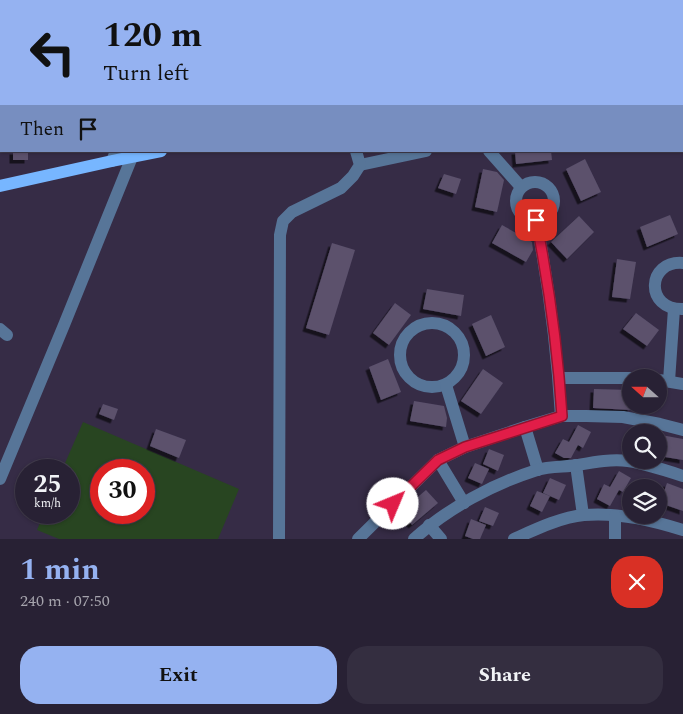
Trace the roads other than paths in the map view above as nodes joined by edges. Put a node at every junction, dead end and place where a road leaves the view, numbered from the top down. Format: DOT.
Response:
graph roads {
  1 [pos="155,152"];
  2 [pos="356,152"];
  3 [pos="421,152"];
  4 [pos="490,152"];
  5 [pos="114,156"];
  6 [pos="132,157"];
  7 [pos="360,164"];
  8 [pos="0,186"];
  9 [pos="522,187"];
  10 [pos="536,220"];
  11 [pos="683,264"];
  12 [pos="678,309"];
  13 [pos="666,369"];
  14 [pos="559,378"];
  15 [pos="622,378"];
  16 [pos="668,381"];
  17 [pos="683,384"];
  18 [pos="446,385"];
  19 [pos="562,416"];
  20 [pos="525,427"];
  21 [pos="683,430"];
  22 [pos="465,447"];
  23 [pos="438,460"];
  24 [pos="576,465"];
  25 [pos="538,470"];
  26 [pos="683,476"];
  27 [pos="0,479"];
  28 [pos="464,503"];
  29 [pos="583,515"];
  30 [pos="615,516"];
  31 [pos="429,525"];
  32 [pos="683,530"];
  33 [pos="280,539"];
  34 [pos="358,539"];
  35 [pos="414,539"];
  36 [pos="441,539"];
  37 [pos="514,539"];
  38 [pos="615,539"];
  1 -- 6 [label="main road"];
  2 -- 7 [label="street"];
  3 -- 7 [label="street"];
  4 -- 9 [label="street"];
  5 -- 6 [label="main road"];
  5 -- 8 [label="main road"];
  6 -- 27 [label="street"];
  7 -- 33 [label="street"];
  9 -- 10 [label="street"];
  9 -- 10 [label="street"];
  10 -- 14 [label="street"];
  11 -- 12 [label="street"];
  12 -- 13 [label="street"];
  14 -- 15 [label="street"];
  14 -- 19 [label="street"];
  16 -- 17 [label="street"];
  18 -- 18 [label="street"];
  18 -- 22 [label="street"];
  19 -- 20 [label="street"];
  19 -- 21 [label="street"];
  20 -- 22 [label="street"];
  20 -- 25 [label="street"];
  22 -- 23 [label="street"];
  23 -- 28 [label="street"];
  23 -- 34 [label="street"];
  24 -- 25 [label="street"];
  24 -- 26 [label="street"];
  24 -- 29 [label="street"];
  25 -- 28 [label="street"];
  28 -- 31 [label="street"];
  29 -- 30 [label="street"];
  29 -- 37 [label="street"];
  30 -- 32 [label="street"];
  30 -- 38 [label="street"];
  31 -- 35 [label="street"];
  31 -- 36 [label="street"];
}
